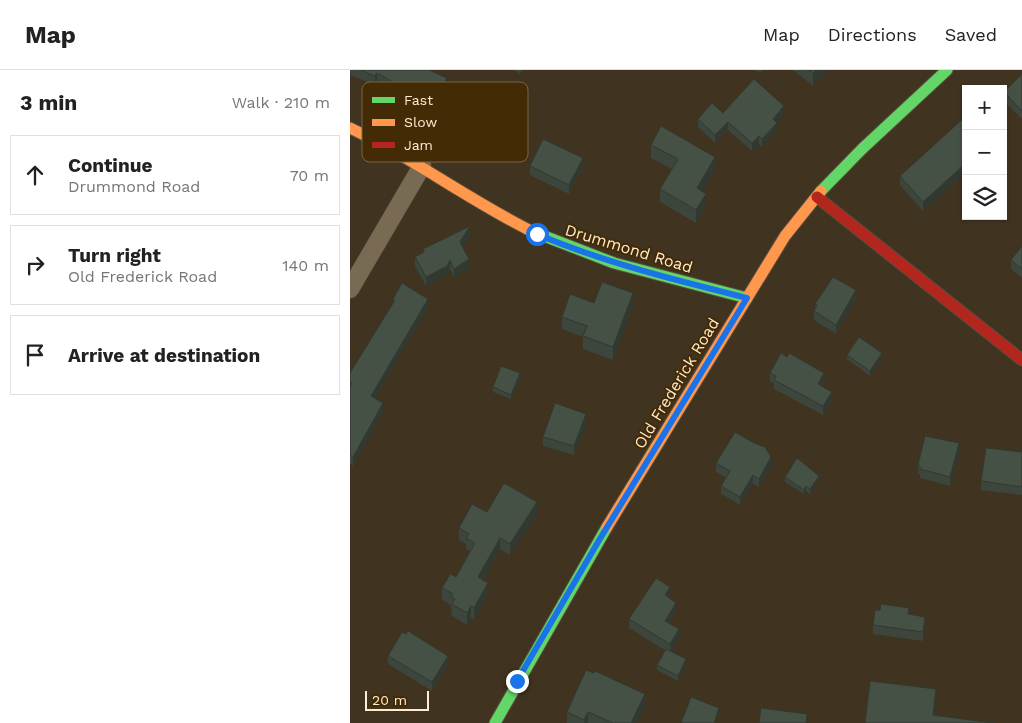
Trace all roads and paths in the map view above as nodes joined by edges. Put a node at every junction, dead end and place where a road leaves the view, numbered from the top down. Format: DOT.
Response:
graph roads {
  1 [pos="947,70"];
  2 [pos="350,128"];
  3 [pos="362,133"];
  4 [pos="415,162"];
  5 [pos="422,166"];
  6 [pos="817,197"];
  7 [pos="350,290"];
  8 [pos="747,298"];
  9 [pos="1022,360"];
  10 [pos="495,723"];
  1 -- 6 [label="street, Old Frederick Road"];
  2 -- 3 [label="street, Drummond Road"];
  4 -- 5 [label="street, Drummond Road"];
  5 -- 7 [label="street"];
  5 -- 8 [label="street, Drummond Road"];
  6 -- 8 [label="street, Old Frederick Road"];
  6 -- 9 [label="street"];
  8 -- 10 [label="street, Old Frederick Road"];
}
